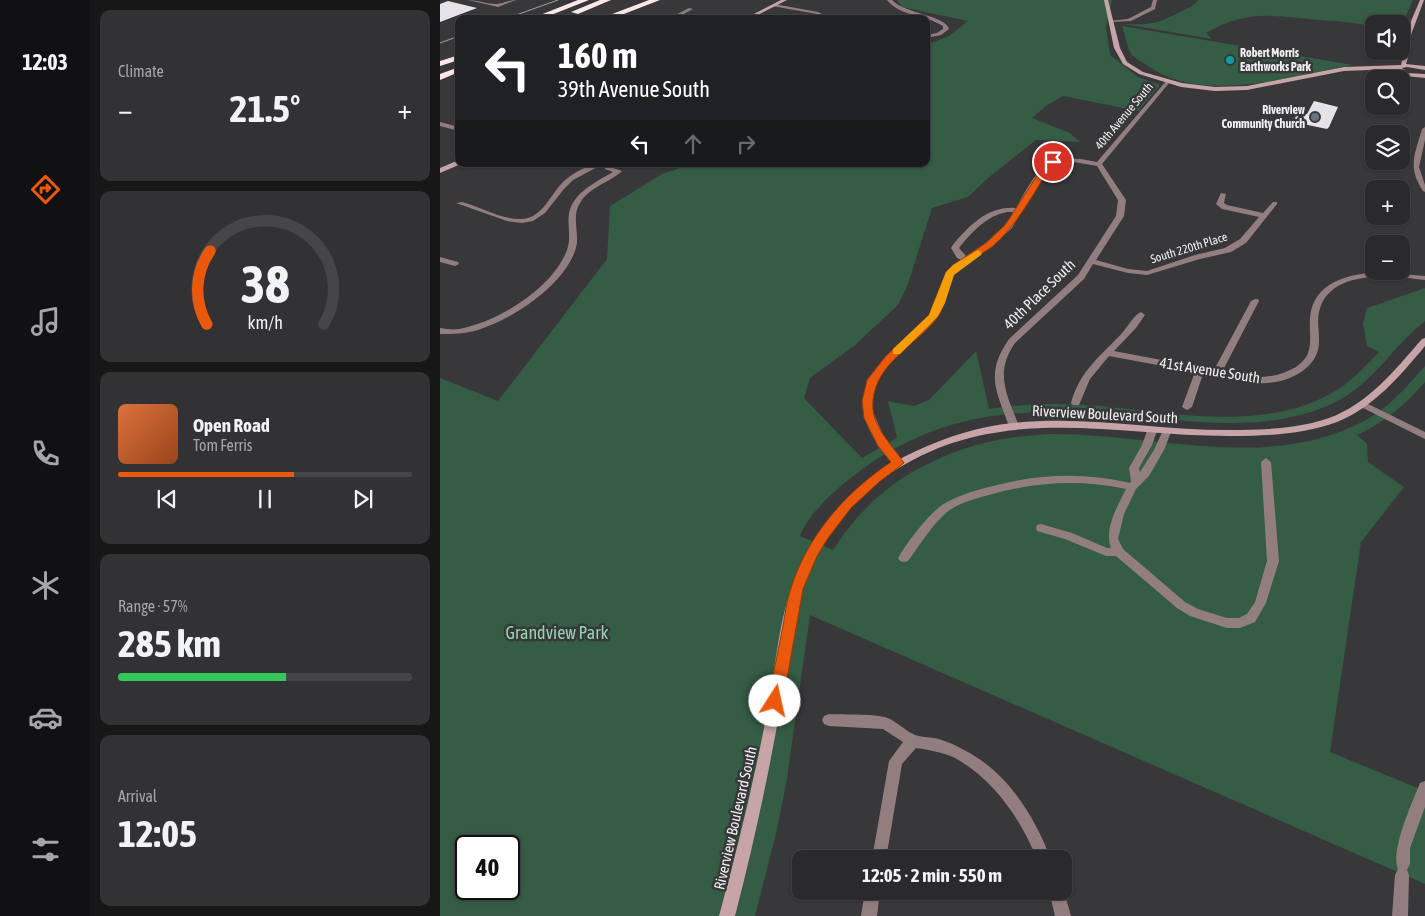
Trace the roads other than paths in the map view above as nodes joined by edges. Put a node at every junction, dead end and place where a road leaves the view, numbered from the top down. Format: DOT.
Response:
graph roads {
  1 [pos="470,0"];
  2 [pos="514,0"];
  3 [pos="585,0"];
  4 [pos="607,0"];
  5 [pos="635,0"];
  6 [pos="656,0"];
  7 [pos="785,0"];
  8 [pos="889,0"];
  9 [pos="1106,0"];
  10 [pos="1155,0"];
  11 [pos="1422,0"];
  12 [pos="774,5"];
  13 [pos="691,9"];
  14 [pos="545,15"];
  15 [pos="568,15"];
  16 [pos="597,15"];
  17 [pos="614,15"];
  18 [pos="678,15"];
  19 [pos="754,15"];
  20 [pos="815,15"];
  21 [pos="921,15"];
  22 [pos="930,18"];
  23 [pos="1111,21"];
  24 [pos="1410,30"];
  25 [pos="930,36"];
  26 [pos="455,48"];
  27 [pos="440,54"];
  28 [pos="1410,54"];
  29 [pos="455,58"];
  30 [pos="1404,60"];
  31 [pos="440,64"];
  32 [pos="1422,67"];
  33 [pos="1401,68"];
  34 [pos="455,71"];
  35 [pos="455,74"];
  36 [pos="1424,77"];
  37 [pos="440,79"];
  38 [pos="1167,82"];
  39 [pos="440,124"];
  40 [pos="455,128"];
  41 [pos="1425,129"];
  42 [pos="455,164"];
  43 [pos="1099,164"];
  44 [pos="598,167"];
  45 [pos="604,167"];
  46 [pos="440,171"];
  47 [pos="1425,190"];
  48 [pos="1223,194"];
  49 [pos="460,203"];
  50 [pos="1275,203"];
  51 [pos="1017,210"];
  52 [pos="1264,216"];
  53 [pos="440,259"];
  54 [pos="967,260"];
  55 [pos="1092,262"];
  56 [pos="456,264"];
  57 [pos="1365,274"];
  58 [pos="1410,276"];
  59 [pos="1425,278"];
  60 [pos="1255,301"];
  61 [pos="1141,315"];
  62 [pos="440,331"];
  63 [pos="1425,341"];
  64 [pos="1109,353"];
  65 [pos="1200,370"];
  66 [pos="1217,373"];
  67 [pos="1076,403"];
  68 [pos="1362,404"];
  69 [pos="1187,407"];
  70 [pos="1014,426"];
  71 [pos="1152,431"];
  72 [pos="1166,432"];
  73 [pos="1425,436"];
  74 [pos="1266,462"];
  75 [pos="898,463"];
  76 [pos="1134,484"];
  77 [pos="1041,528"];
  78 [pos="1118,552"];
  79 [pos="904,558"];
  80 [pos="830,720"];
  81 [pos="913,741"];
  82 [pos="1425,788"];
  83 [pos="880,850"];
  84 [pos="1040,850"];
  85 [pos="871,900"];
  86 [pos="1059,900"];
  87 [pos="727,916"];
  88 [pos="868,916"];
  89 [pos="1063,916"];
  90 [pos="1400,916"];
  1 -- 2 [label="street"];
  3 -- 14 [label="highway"];
  4 -- 15 [label="highway"];
  5 -- 16 [label="highway"];
  6 -- 17 [label="highway"];
  7 -- 12 [label="street"];
  8 -- 21 [label="street"];
  9 -- 23 [label="street"];
  10 -- 23 [label="street"];
  11 -- 24 [label="street"];
  12 -- 19 [label="street"];
  12 -- 20 [label="street"];
  13 -- 18 [label="street"];
  22 -- 25 [label="street"];
  23 -- 38 [label="street"];
  26 -- 27 [label="highway"];
  28 -- 32 [label="street"];
  29 -- 31 [label="highway"];
  30 -- 33 [label="street"];
  32 -- 33 [label="street"];
  33 -- 36 [label="street"];
  33 -- 38 [label="street"];
  34 -- 37 [label="highway"];
  35 -- 37 [label="highway"];
  38 -- 43 [label="street, 40th Avenue South"];
  39 -- 40 [label="street"];
  41 -- 47 [label="street"];
  42 -- 46 [label="street"];
  43 -- 51 [label="street"];
  43 -- 55 [label="street, 40th Place South"];
  44 -- 49 [label="street"];
  45 -- 62 [label="street"];
  48 -- 52 [label="street"];
  50 -- 52 [label="street, South 220th Place"];
  51 -- 54 [label="street"];
  51 -- 54 [label="street"];
  52 -- 55 [label="street, South 220th Place"];
  53 -- 56 [label="street"];
  54 -- 75 [label="street"];
  55 -- 70 [label="street, 40th Place South"];
  57 -- 66 [label="street, 41st Avenue South"];
  58 -- 59 [label="street, 41st Avenue South"];
  60 -- 66 [label="street"];
  61 -- 64 [label="street"];
  63 -- 68 [label="street, Riverview Boulevard South"];
  64 -- 65 [label="street, 41st Avenue South"];
  64 -- 67 [label="street"];
  65 -- 66 [label="street, 41st Avenue South"];
  65 -- 69 [label="street"];
  68 -- 72 [label="street, Riverview Boulevard South"];
  68 -- 73 [label="street"];
  70 -- 71 [label="street, Riverview Boulevard South"];
  70 -- 75 [label="street, Riverview Boulevard South"];
  71 -- 72 [label="street, Riverview Boulevard South"];
  71 -- 76 [label="street"];
  72 -- 76 [label="street"];
  74 -- 78 [label="street"];
  75 -- 87 [label="street, Riverview Boulevard South"];
  76 -- 78 [label="street"];
  76 -- 79 [label="street"];
  77 -- 78 [label="street"];
  80 -- 81 [label="street"];
  81 -- 83 [label="street"];
  81 -- 84 [label="street"];
  82 -- 90 [label="street"];
  85 -- 88 [label="street"];
  86 -- 89 [label="street"];
}
